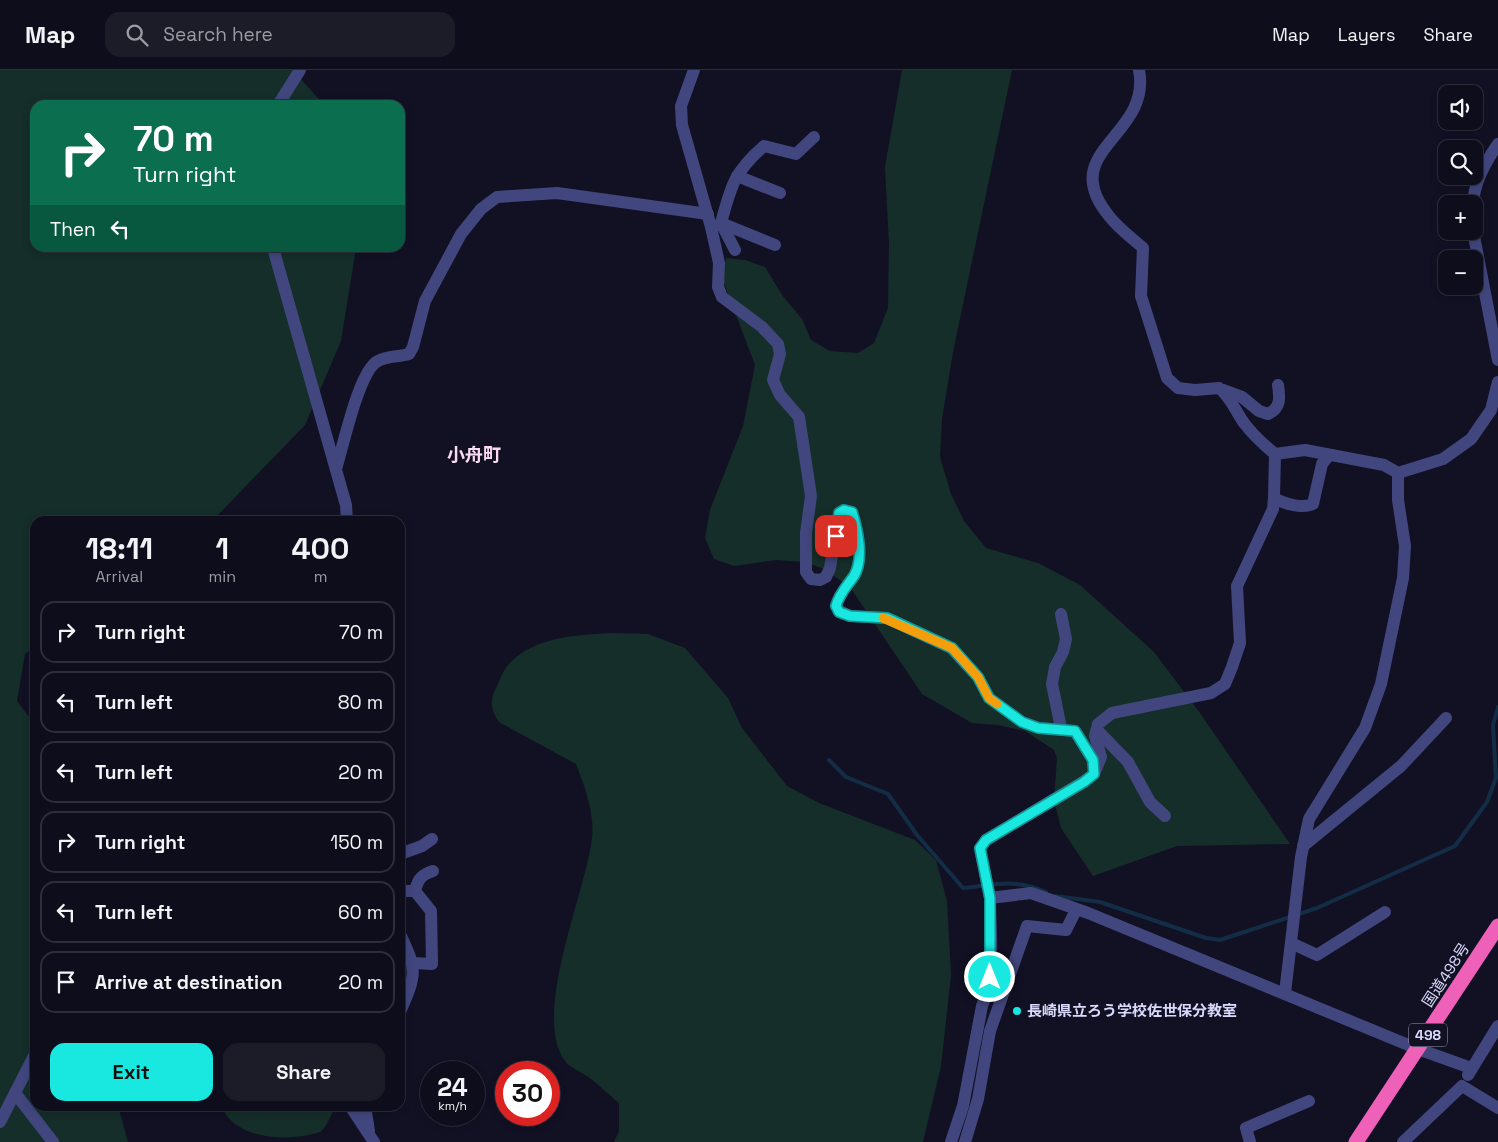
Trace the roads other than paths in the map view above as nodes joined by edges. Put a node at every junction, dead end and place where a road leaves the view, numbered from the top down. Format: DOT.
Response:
graph roads {
  1 [pos="300,70"];
  2 [pos="694,70"];
  3 [pos="1139,70"];
  4 [pos="281,100"];
  5 [pos="814,137"];
  6 [pos="1498,144"];
  7 [pos="736,176"];
  8 [pos="780,193"];
  9 [pos="1473,195"];
  10 [pos="708,214"];
  11 [pos="716,225"];
  12 [pos="1475,240"];
  13 [pos="775,245"];
  14 [pos="735,250"];
  15 [pos="274,252"];
  16 [pos="1498,360"];
  17 [pos="1498,382"];
  18 [pos="1278,385"];
  19 [pos="1221,390"];
  20 [pos="1275,454"];
  21 [pos="1329,455"];
  22 [pos="336,469"];
  23 [pos="1398,473"];
  24 [pos="1274,498"];
  25 [pos="347,516"];
  26 [pos="1061,614"];
  27 [pos="1446,718"];
  28 [pos="1061,728"];
  29 [pos="1097,730"];
  30 [pos="1094,774"];
  31 [pos="1165,816"];
  32 [pos="432,839"];
  33 [pos="1303,846"];
  34 [pos="405,852"];
  35 [pos="433,871"];
  36 [pos="405,891"];
  37 [pos="415,891"];
  38 [pos="989,894"];
  39 [pos="1076,910"];
  40 [pos="1385,912"];
  41 [pos="1498,926"];
  42 [pos="1291,943"];
  43 [pos="405,945"];
  44 [pos="413,963"];
  45 [pos="1285,993"];
  46 [pos="405,1001"];
  47 [pos="1498,1026"];
  48 [pos="1418,1049"];
  49 [pos="30,1064"];
  50 [pos="1470,1070"];
  51 [pos="1462,1086"];
  52 [pos="15,1094"];
  53 [pos="1309,1101"];
  54 [pos="1498,1108"];
  55 [pos="353,1111"];
  56 [pos="366,1111"];
  57 [pos="1,1119"];
  58 [pos="372,1139"];
  59 [pos="53,1142"];
  60 [pos="951,1142"];
  61 [pos="965,1142"];
  62 [pos="1250,1142"];
  63 [pos="1356,1142"];
  64 [pos="1403,1142"];
  1 -- 4 [label="street"];
  2 -- 10 [label="street"];
  3 -- 19 [label="street"];
  5 -- 7 [label="street"];
  6 -- 9 [label="street"];
  7 -- 8 [label="street"];
  7 -- 11 [label="street"];
  10 -- 11 [label="street"];
  10 -- 22 [label="street"];
  11 -- 13 [label="street"];
  11 -- 14 [label="street"];
  11 -- 28 [label="street"];
  12 -- 16 [label="street"];
  15 -- 22 [label="street"];
  17 -- 23 [label="street"];
  18 -- 19 [label="street"];
  19 -- 20 [label="street"];
  20 -- 21 [label="street"];
  20 -- 24 [label="street"];
  21 -- 23 [label="street"];
  21 -- 24 [label="street"];
  22 -- 25 [label="street"];
  23 -- 33 [label="street"];
  24 -- 29 [label="street"];
  26 -- 28 [label="street"];
  27 -- 33 [label="street"];
  28 -- 30 [label="street"];
  29 -- 30 [label="street"];
  29 -- 31 [label="street"];
  30 -- 38 [label="street"];
  32 -- 34 [label="street"];
  33 -- 42 [label="street"];
  35 -- 37 [label="street"];
  36 -- 37 [label="street"];
  37 -- 44 [label="street"];
  38 -- 39 [label="street"];
  38 -- 60 [label="street"];
  39 -- 45 [label="street"];
  39 -- 61 [label="street"];
  40 -- 42 [label="street"];
  41 -- 48 [label="highway, 国道498号 / 498"];
  42 -- 45 [label="street"];
  43 -- 44 [label="street"];
  44 -- 46 [label="street"];
  45 -- 48 [label="street"];
  47 -- 50 [label="street"];
  48 -- 50 [label="street"];
  48 -- 63 [label="highway, 国道498号 / 498"];
  49 -- 52 [label="street"];
  50 -- 51 [label="street"];
  51 -- 54 [label="street"];
  51 -- 64 [label="street"];
  52 -- 57 [label="street"];
  52 -- 59 [label="street"];
  53 -- 62 [label="street"];
  55 -- 58 [label="street"];
  56 -- 58 [label="street"];
}
